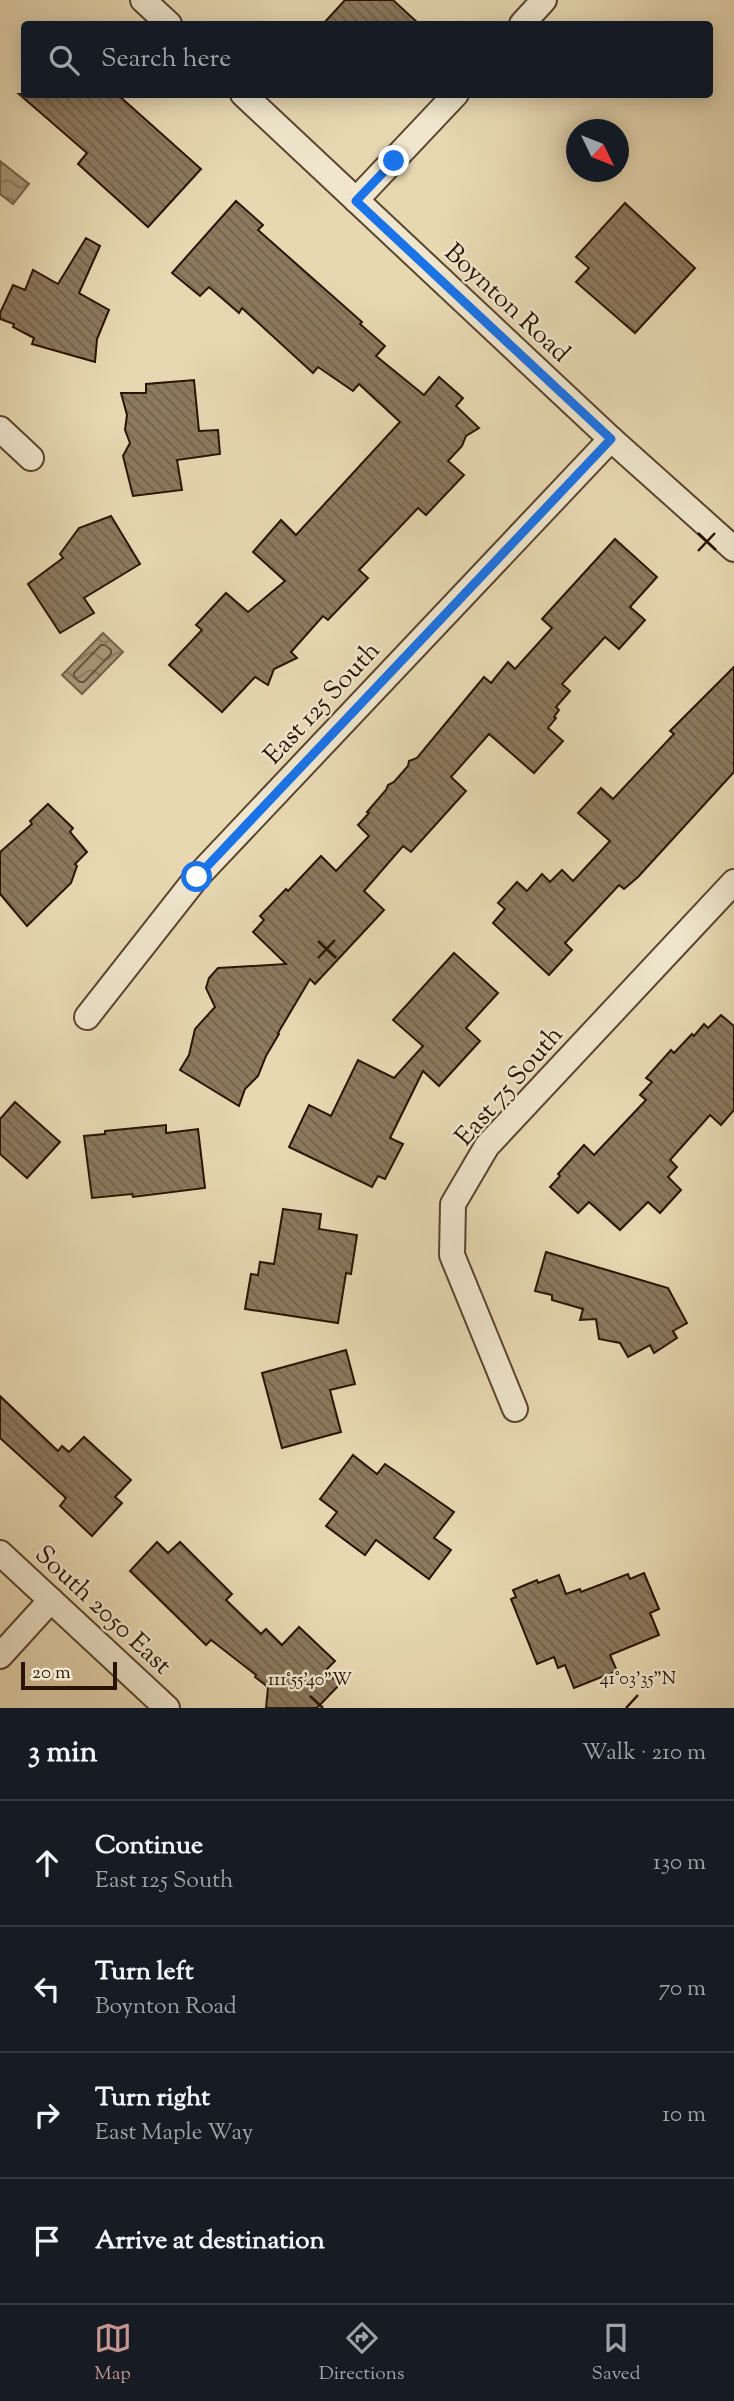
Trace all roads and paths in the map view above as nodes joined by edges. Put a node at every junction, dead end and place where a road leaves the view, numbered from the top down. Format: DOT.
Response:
graph roads {
  1 [pos="143,0"];
  2 [pos="544,0"];
  3 [pos="166,21"];
  4 [pos="525,21"];
  5 [pos="247,98"];
  6 [pos="452,98"];
  7 [pos="356,201"];
  8 [pos="0,429"];
  9 [pos="611,439"];
  10 [pos="31,458"];
  11 [pos="734,549"];
  12 [pos="734,882"];
  13 [pos="88,1017"];
  14 [pos="515,1409"];
  15 [pos="0,1553"];
  16 [pos="51,1600"];
  17 [pos="0,1656"];
  18 [pos="167,1708"];
  1 -- 3 [label="street"];
  2 -- 4 [label="street"];
  5 -- 7 [label="street, Boynton Road"];
  6 -- 7 [label="street"];
  7 -- 9 [label="street, Boynton Road"];
  8 -- 10 [label="street"];
  9 -- 11 [label="street, Boynton Road"];
  9 -- 13 [label="street, East 125 South"];
  12 -- 14 [label="street, East 75 South"];
  15 -- 16 [label="street, South 2050 East"];
  16 -- 17 [label="street"];
  16 -- 18 [label="street, South 2050 East"];
}
